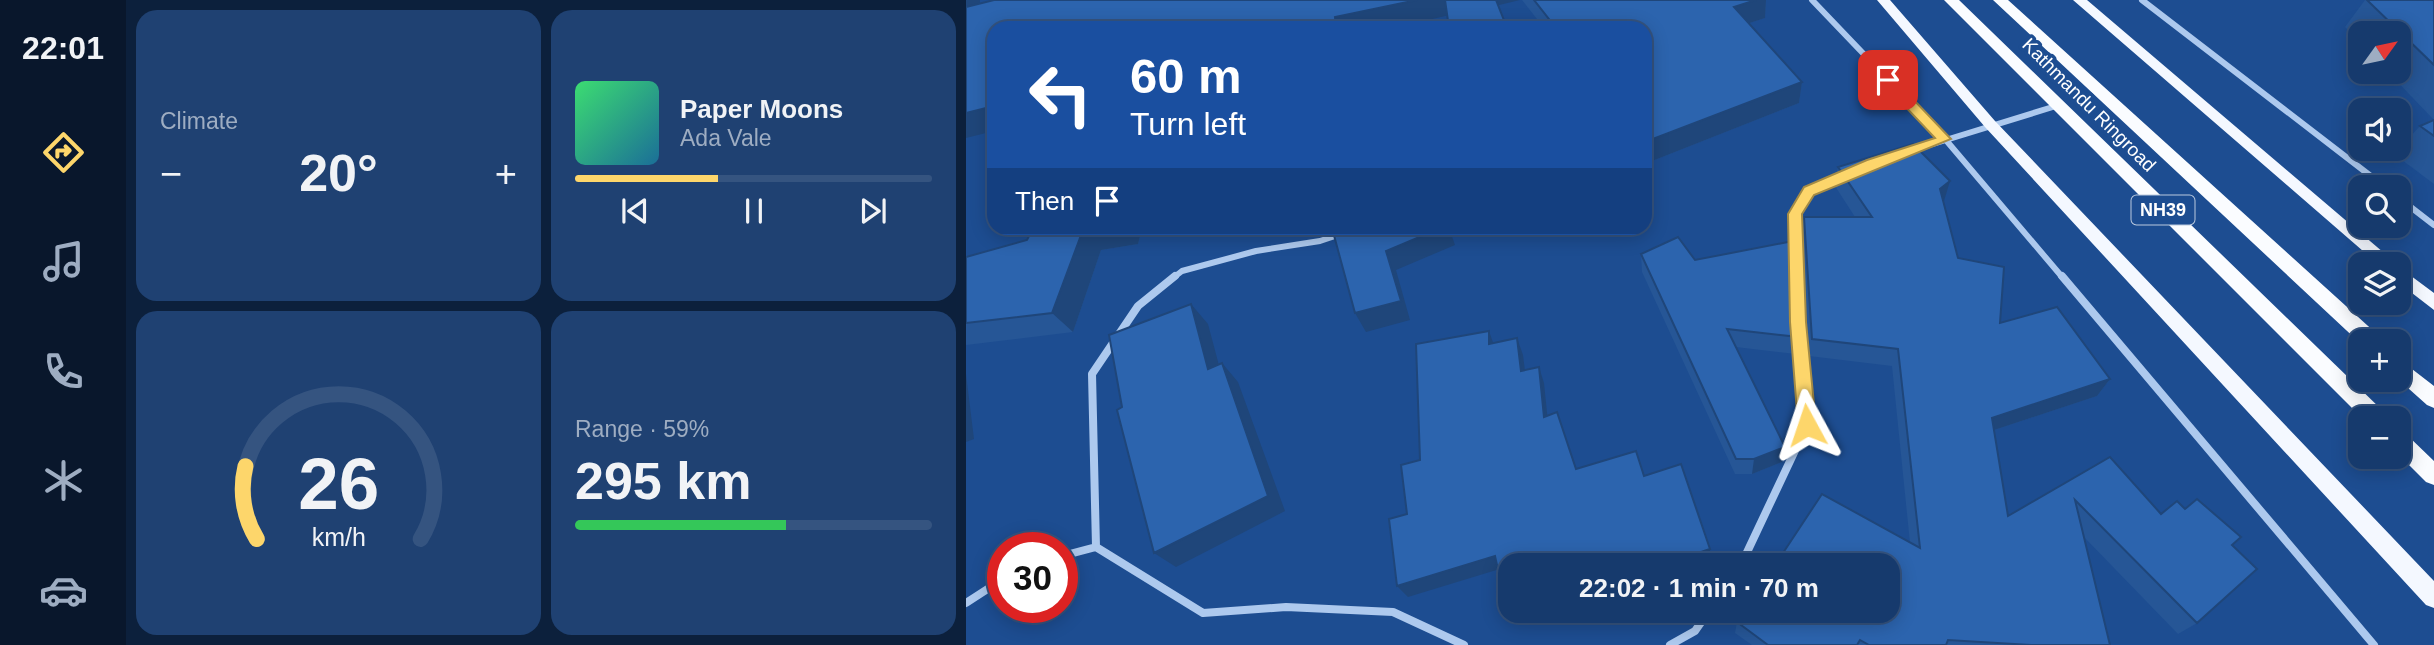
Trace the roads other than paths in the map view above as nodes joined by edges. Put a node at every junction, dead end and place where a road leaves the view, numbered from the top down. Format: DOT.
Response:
graph roads {
  1 [pos="1812,0"];
  2 [pos="1883,0"];
  3 [pos="1951,0"];
  4 [pos="2000,0"];
  5 [pos="2079,0"];
  6 [pos="2142,0"];
  7 [pos="2056,106"];
  8 [pos="1990,124"];
  9 [pos="1945,139"];
  10 [pos="1896,156"];
  11 [pos="1847,175"];
  12 [pos="2369,175"];
  13 [pos="2411,207"];
  14 [pos="2434,225"];
  15 [pos="1338,235"];
  16 [pos="2375,252"];
  17 [pos="2411,283"];
  18 [pos="2434,303"];
  19 [pos="2358,329"];
  20 [pos="2411,378"];
  21 [pos="2434,399"];
  22 [pos="2364,406"];
  23 [pos="2411,453"];
  24 [pos="2434,475"];
  25 [pos="1096,547"];
  26 [pos="1078,552"];
  27 [pos="1747,553"];
  28 [pos="987,589"];
  29 [pos="2434,597"];
  30 [pos="966,603"];
  31 [pos="1701,623"];
  32 [pos="1464,645"];
  33 [pos="1670,645"];
  34 [pos="2374,645"];
  1 -- 9 [label="street"];
  2 -- 8 [label="main road"];
  3 -- 7 [label="highway, Kathmandu Ringroad / NH39"];
  4 -- 19 [label="highway, Kathmandu Ringroad / NH39"];
  5 -- 16 [label="main road"];
  6 -- 12 [label="street"];
  7 -- 8 [label="street"];
  7 -- 22 [label="highway, Kathmandu Ringroad / NH39"];
  8 -- 9 [label="street"];
  8 -- 29 [label="main road"];
  9 -- 10 [label="street"];
  9 -- 34 [label="street"];
  11 -- 27 [label="street"];
  13 -- 14 [label="street"];
  15 -- 25 [label="street"];
  17 -- 18 [label="main road"];
  20 -- 21 [label="highway"];
  23 -- 24 [label="highway"];
  25 -- 26 [label="street"];
  25 -- 32 [label="street"];
  28 -- 30 [label="street"];
  31 -- 33 [label="street"];
}
